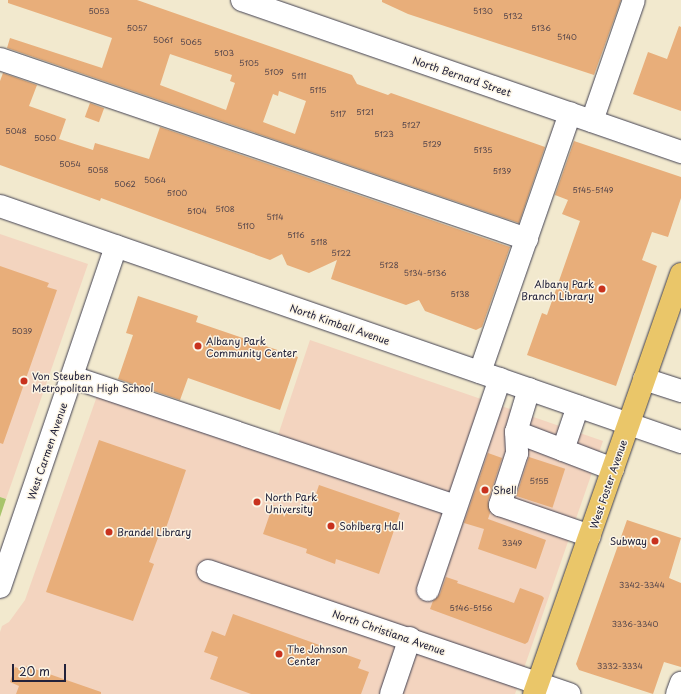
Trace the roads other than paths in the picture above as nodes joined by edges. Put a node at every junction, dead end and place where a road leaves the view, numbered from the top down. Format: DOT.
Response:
graph roads {
  1 [pos="242,0"];
  2 [pos="634,0"];
  3 [pos="0,59"];
  4 [pos="570,113"];
  5 [pos="592,121"];
  6 [pos="681,152"];
  7 [pos="0,206"];
  8 [pos="527,239"];
  9 [pos="116,246"];
  10 [pos="681,274"];
  11 [pos="480,372"];
  12 [pos="72,377"];
  13 [pos="500,379"];
  14 [pos="644,379"];
  15 [pos="529,389"];
  16 [pos="681,391"];
  17 [pos="578,406"];
  18 [pos="629,424"];
  19 [pos="516,432"];
  20 [pos="681,442"];
  21 [pos="563,450"];
  22 [pos="613,469"];
  23 [pos="456,506"];
  24 [pos="590,536"];
  25 [pos="208,571"];
  26 [pos="0,587"];
  27 [pos="428,590"];
  28 [pos="410,638"];
  29 [pos="681,683"];
  30 [pos="536,688"];
  31 [pos="391,694"];
  32 [pos="570,694"];
  33 [pos="677,694"];
  1 -- 4 [label="street, North Bernard Street"];
  2 -- 5 [label="street"];
  3 -- 8 [label="street"];
  4 -- 5 [label="street, North Bernard Street"];
  4 -- 8 [label="street"];
  5 -- 6 [label="street, North Bernard Street"];
  7 -- 9 [label="street, North Kimball Avenue"];
  8 -- 11 [label="street"];
  9 -- 11 [label="street, North Kimball Avenue"];
  9 -- 12 [label="street, West Carmen Avenue"];
  10 -- 14 [label="main road, West Foster Avenue"];
  11 -- 13 [label="street, North Kimball Avenue"];
  12 -- 23 [label="street"];
  12 -- 26 [label="street, West Carmen Avenue"];
  13 -- 15 [label="street, North Kimball Avenue"];
  13 -- 23 [label="street"];
  14 -- 16 [label="street"];
  14 -- 18 [label="main road, West Foster Avenue"];
  15 -- 17 [label="street, North Kimball Avenue"];
  15 -- 19 [label="street"];
  17 -- 18 [label="street, North Kimball Avenue"];
  17 -- 21 [label="street"];
  18 -- 20 [label="street, North Kimball Avenue"];
  18 -- 22 [label="main road, West Foster Avenue"];
  19 -- 21 [label="street"];
  19 -- 24 [label="street"];
  21 -- 22 [label="street"];
  22 -- 24 [label="main road, West Foster Avenue"];
  23 -- 27 [label="street"];
  24 -- 30 [label="main road, West Foster Avenue"];
  25 -- 28 [label="street, North Christiana Avenue"];
  28 -- 30 [label="street, North Christiana Avenue"];
  28 -- 31 [label="street"];
  29 -- 33 [label="street"];
  30 -- 32 [label="street, North Christiana Avenue"];
}
